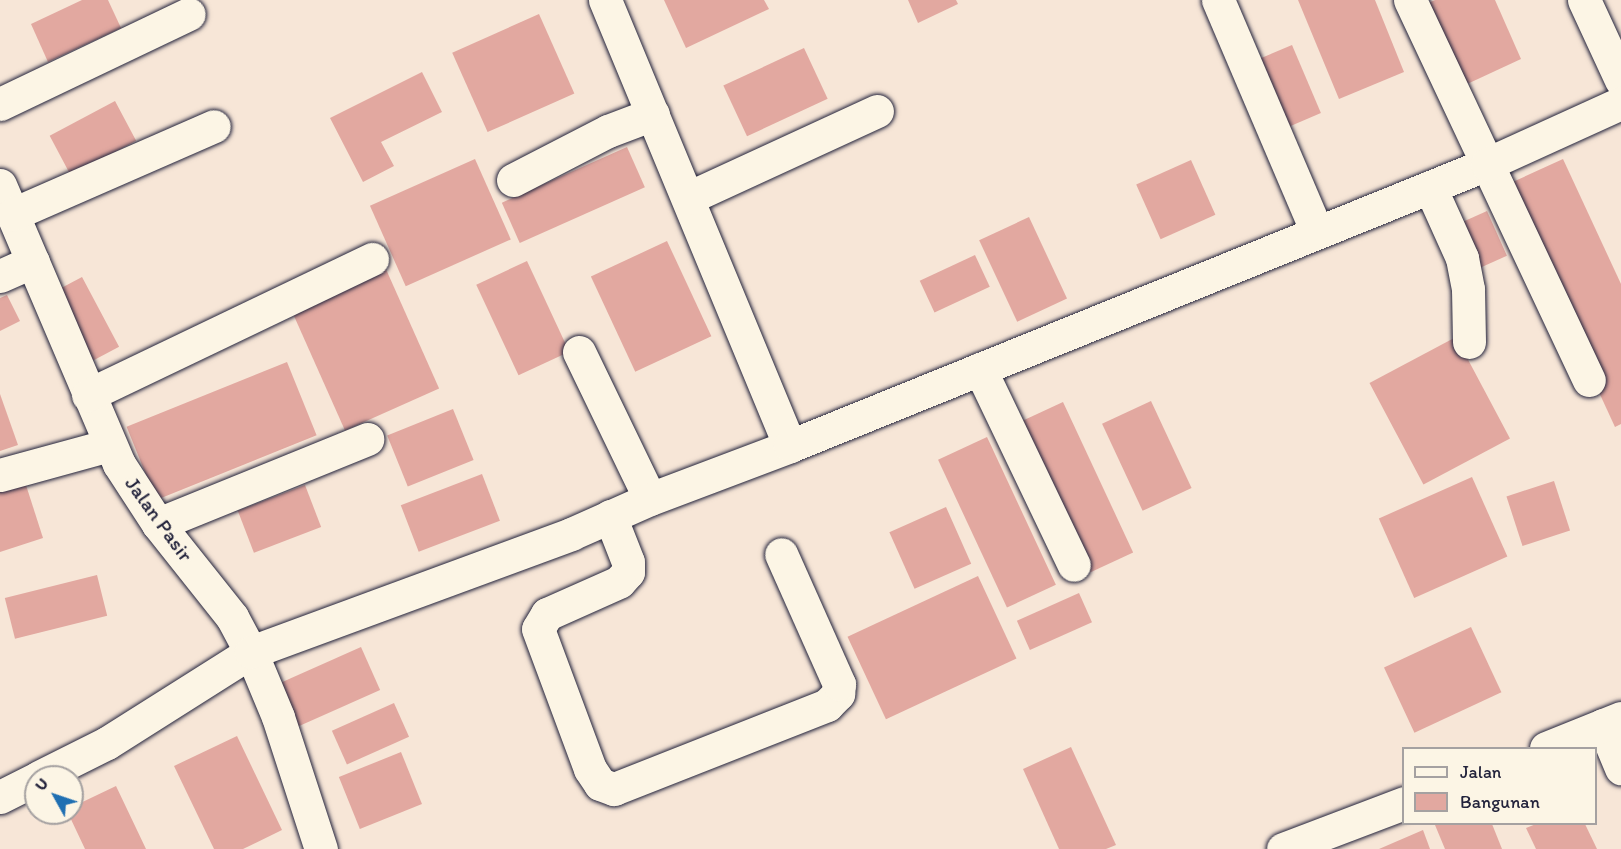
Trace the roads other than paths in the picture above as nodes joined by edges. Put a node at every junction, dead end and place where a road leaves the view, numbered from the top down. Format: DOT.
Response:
graph roads {
  1 [pos="605,0"];
  2 [pos="1218,0"];
  3 [pos="1410,0"];
  4 [pos="1584,0"];
  5 [pos="189,14"];
  6 [pos="1621,80"];
  7 [pos="1621,103"];
  8 [pos="0,104"];
  9 [pos="877,111"];
  10 [pos="653,114"];
  11 [pos="214,126"];
  12 [pos="1486,164"];
  13 [pos="513,180"];
  14 [pos="0,185"];
  15 [pos="1430,187"];
  16 [pos="688,198"];
  17 [pos="13,214"];
  18 [pos="1317,232"];
  19 [pos="372,260"];
  20 [pos="33,261"];
  21 [pos="0,276"];
  22 [pos="1468,342"];
  23 [pos="579,352"];
  24 [pos="980,369"];
  25 [pos="1589,380"];
  26 [pos="88,395"];
  27 [pos="367,439"];
  28 [pos="110,445"];
  29 [pos="790,446"];
  30 [pos="0,475"];
  31 [pos="650,499"];
  32 [pos="610,516"];
  33 [pos="158,524"];
  34 [pos="781,554"];
  35 [pos="1074,565"];
  36 [pos="251,652"];
  37 [pos="1612,722"];
  38 [pos="1549,747"];
  39 [pos="64,765"];
  40 [pos="1621,768"];
  41 [pos="24,785"];
  42 [pos="0,797"];
  43 [pos="1402,804"];
  44 [pos="321,849"];
  45 [pos="1284,849"];
  1 -- 10 [label="street"];
  2 -- 18 [label="street"];
  3 -- 12 [label="street"];
  4 -- 6 [label="street"];
  5 -- 8 [label="street"];
  7 -- 12 [label="street"];
  9 -- 16 [label="street"];
  10 -- 13 [label="street"];
  10 -- 16 [label="street"];
  11 -- 17 [label="street"];
  12 -- 15 [label="street"];
  12 -- 25 [label="street"];
  14 -- 17 [label="street, Jalan Pasir"];
  15 -- 18 [label="street"];
  15 -- 22 [label="street"];
  16 -- 29 [label="street"];
  17 -- 20 [label="street, Jalan Pasir"];
  18 -- 24 [label="street"];
  19 -- 26 [label="street"];
  20 -- 21 [label="street"];
  20 -- 26 [label="street, Jalan Pasir"];
  23 -- 31 [label="street"];
  24 -- 29 [label="street"];
  24 -- 35 [label="street"];
  26 -- 28 [label="street, Jalan Pasir"];
  27 -- 33 [label="street"];
  28 -- 30 [label="street"];
  28 -- 33 [label="street, Jalan Pasir"];
  29 -- 31 [label="street"];
  31 -- 32 [label="street"];
  32 -- 34 [label="street"];
  32 -- 36 [label="street"];
  33 -- 36 [label="street, Jalan Pasir"];
  36 -- 39 [label="street"];
  36 -- 44 [label="street, Jalan Pasir"];
  37 -- 38 [label="street"];
  37 -- 40 [label="street"];
  41 -- 42 [label="street"];
  43 -- 45 [label="street"];
}
